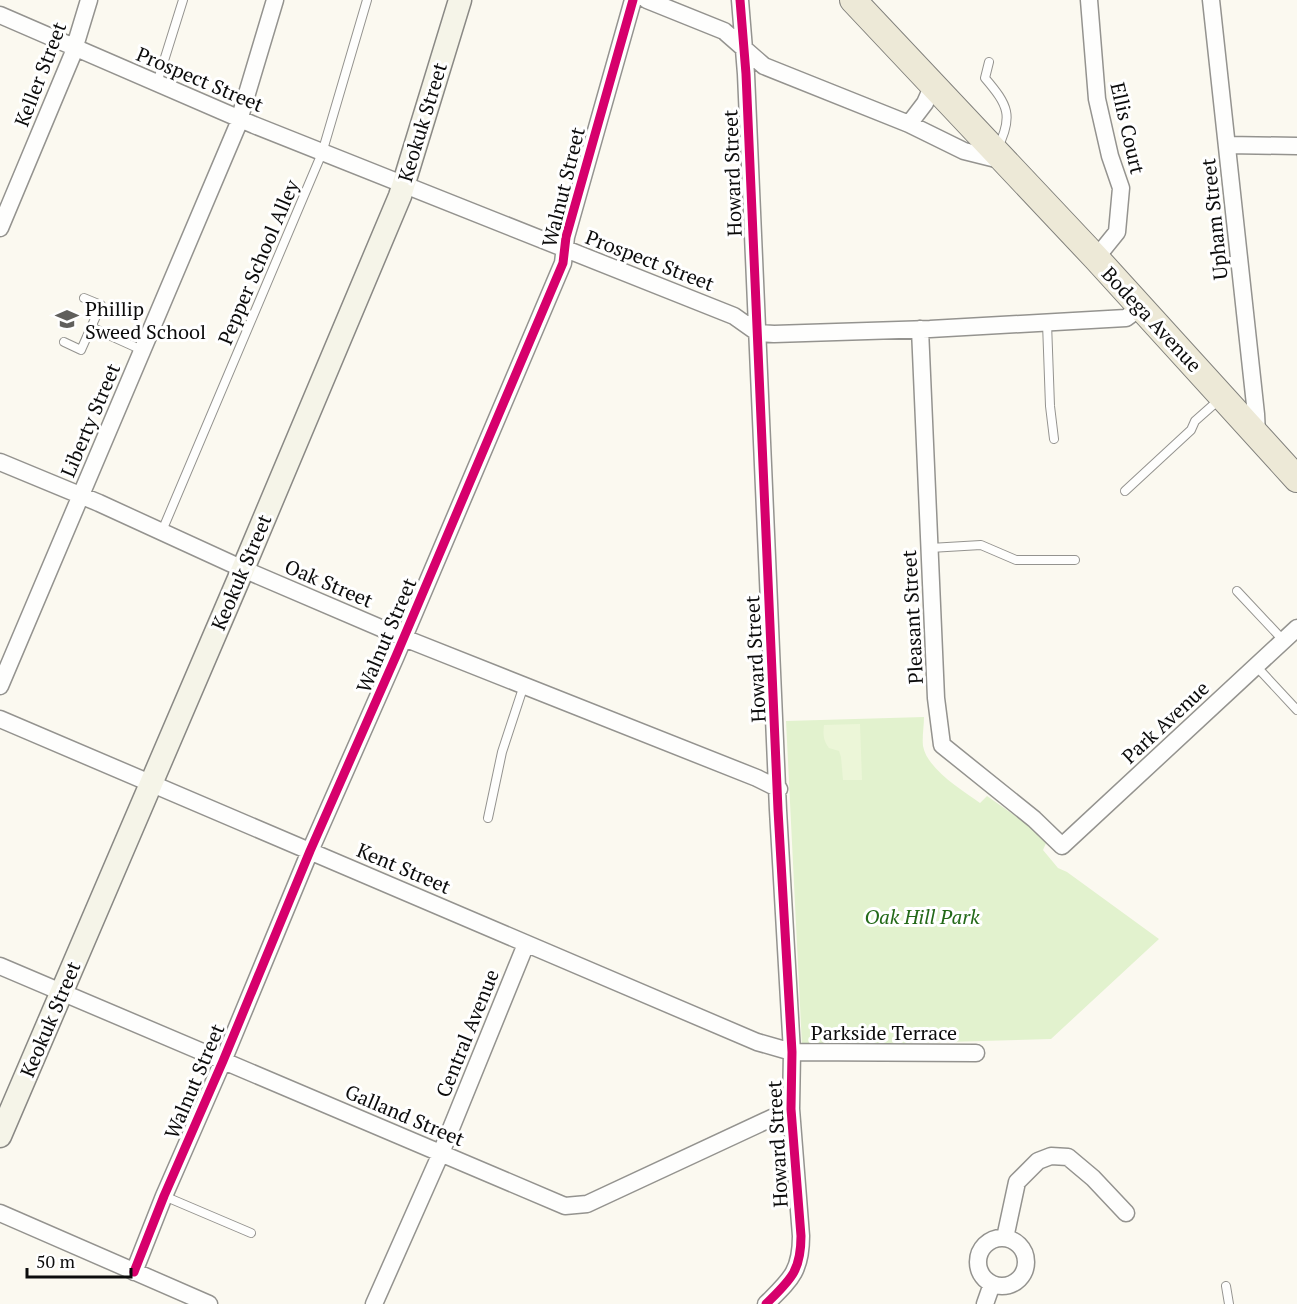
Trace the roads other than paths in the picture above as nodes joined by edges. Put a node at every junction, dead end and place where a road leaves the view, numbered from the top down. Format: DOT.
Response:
graph roads {
  1 [pos="89,0"];
  2 [pos="183,0"];
  3 [pos="275,0"];
  4 [pos="367,0"];
  5 [pos="460,0"];
  6 [pos="633,0"];
  7 [pos="647,0"];
  8 [pos="740,0"];
  9 [pos="853,0"];
  10 [pos="1089,0"];
  11 [pos="1211,0"];
  12 [pos="0,15"];
  13 [pos="75,48"];
  14 [pos="744,48"];
  15 [pos="989,62"];
  16 [pos="157,83"];
  17 [pos="933,85"];
  18 [pos="240,119"];
  19 [pos="909,124"];
  20 [pos="1227,146"];
  21 [pos="1297,146"];
  22 [pos="322,153"];
  23 [pos="1000,157"];
  24 [pos="403,186"];
  25 [pos="0,228"];
  26 [pos="563,249"];
  27 [pos="1096,258"];
  28 [pos="84,298"];
  29 [pos="1141,307"];
  30 [pos="1047,323"];
  31 [pos="91,327"];
  32 [pos="920,329"];
  33 [pos="758,333"];
  34 [pos="64,342"];
  35 [pos="142,350"];
  36 [pos="1223,396"];
  37 [pos="1257,434"];
  38 [pos="1054,439"];
  39 [pos="0,462"];
  40 [pos="1297,479"];
  41 [pos="1125,491"];
  42 [pos="81,495"];
  43 [pos="162,531"];
  44 [pos="930,548"];
  45 [pos="1075,560"];
  46 [pos="243,569"];
  47 [pos="1237,591"];
  48 [pos="1297,627"];
  49 [pos="404,638"];
  50 [pos="1283,640"];
  51 [pos="1256,666"];
  52 [pos="524,685"];
  53 [pos="0,686"];
  54 [pos="1297,710"];
  55 [pos="0,718"];
  56 [pos="152,784"];
  57 [pos="779,789"];
  58 [pos="488,818"];
  59 [pos="1062,846"];
  60 [pos="310,851"];
  61 [pos="526,944"];
  62 [pos="0,966"];
  63 [pos="62,992"];
  64 [pos="792,1052"];
  65 [pos="976,1053"];
  66 [pos="223,1061"];
  67 [pos="791,1109"];
  68 [pos="0,1136"];
  69 [pos="441,1153"];
  70 [pos="164,1196"];
  71 [pos="0,1213"];
  72 [pos="1126,1213"];
  73 [pos="251,1233"];
  74 [pos="1005,1238"];
  75 [pos="134,1272"];
  76 [pos="993,1284"];
  77 [pos="1226,1286"];
  78 [pos="209,1304"];
  79 [pos="374,1304"];
  80 [pos="766,1304"];
  81 [pos="985,1304"];
  82 [pos="1229,1304"];
  1 -- 13 [label="street, Keller Street"];
  2 -- 16 [label="lane"];
  3 -- 18 [label="street, Liberty Street"];
  4 -- 22 [label="lane, Pepper School Alley"];
  5 -- 24 [label="street, Keokuk Street"];
  6 -- 26 [label="street, Walnut Street"];
  7 -- 14 [label="street"];
  8 -- 14 [label="street, Howard Street"];
  9 -- 17 [label="main road, Bodega Avenue"];
  10 -- 27 [label="street, Ellis Court"];
  11 -- 20 [label="street, Upham Street"];
  12 -- 13 [label="street, Prospect Street"];
  13 -- 16 [label="street, Prospect Street"];
  13 -- 25 [label="street, Keller Street"];
  14 -- 19 [label="street"];
  14 -- 33 [label="street, Howard Street"];
  15 -- 23 [label="lane"];
  16 -- 18 [label="street, Prospect Street"];
  17 -- 19 [label="street"];
  17 -- 23 [label="main road, Bodega Avenue"];
  18 -- 22 [label="street, Prospect Street"];
  18 -- 35 [label="street, Liberty Street"];
  19 -- 23 [label="street"];
  20 -- 21 [label="street"];
  20 -- 37 [label="street, Upham Street"];
  22 -- 24 [label="street, Prospect Street"];
  22 -- 43 [label="lane, Pepper School Alley"];
  23 -- 27 [label="main road, Bodega Avenue"];
  24 -- 26 [label="street, Prospect Street"];
  24 -- 46 [label="street, Keokuk Street"];
  26 -- 33 [label="street, Prospect Street"];
  26 -- 49 [label="street, Walnut Street"];
  27 -- 29 [label="main road, Bodega Avenue"];
  28 -- 31 [label="lane"];
  29 -- 30 [label="street"];
  29 -- 36 [label="main road, Bodega Avenue"];
  30 -- 32 [label="street"];
  30 -- 38 [label="lane"];
  31 -- 34 [label="lane"];
  31 -- 35 [label="lane"];
  32 -- 33 [label="street"];
  32 -- 44 [label="street, Pleasant Street"];
  33 -- 57 [label="street, Howard Street"];
  35 -- 42 [label="street, Liberty Street"];
  36 -- 37 [label="main road, Bodega Avenue"];
  36 -- 41 [label="lane"];
  37 -- 40 [label="main road, Bodega Avenue"];
  39 -- 42 [label="street, Oak Street"];
  42 -- 43 [label="street, Oak Street"];
  42 -- 53 [label="street, Liberty Street"];
  43 -- 46 [label="street, Oak Street"];
  44 -- 45 [label="lane"];
  44 -- 59 [label="street, Pleasant Street"];
  46 -- 49 [label="street, Oak Street"];
  46 -- 56 [label="street, Keokuk Street"];
  47 -- 50 [label="lane"];
  48 -- 50 [label="street, Park Avenue"];
  49 -- 52 [label="street, Oak Street"];
  49 -- 60 [label="street, Walnut Street"];
  50 -- 51 [label="street, Park Avenue"];
  51 -- 54 [label="lane"];
  51 -- 59 [label="street, Park Avenue"];
  52 -- 57 [label="street, Oak Street"];
  52 -- 58 [label="lane"];
  55 -- 56 [label="street, Kent Street"];
  56 -- 60 [label="street, Kent Street"];
  56 -- 63 [label="street, Keokuk Street"];
  57 -- 64 [label="street, Howard Street"];
  60 -- 61 [label="street, Kent Street"];
  60 -- 66 [label="street, Walnut Street"];
  61 -- 64 [label="street, Kent Street"];
  61 -- 69 [label="street, Central Avenue"];
  62 -- 63 [label="street, Galland Street"];
  63 -- 66 [label="street, Galland Street"];
  63 -- 68 [label="street, Keokuk Street"];
  64 -- 65 [label="street, Parkside Terrace"];
  64 -- 67 [label="street, Howard Street"];
  66 -- 69 [label="street, Galland Street"];
  66 -- 70 [label="street, Walnut Street"];
  67 -- 69 [label="street, Galland Street"];
  67 -- 80 [label="street, Howard Street"];
  69 -- 79 [label="street, Central Avenue"];
  70 -- 73 [label="lane"];
  70 -- 75 [label="street, Walnut Street"];
  71 -- 75 [label="street"];
  72 -- 74 [label="street"];
  74 -- 76 [label="street"];
  74 -- 76 [label="street"];
  75 -- 78 [label="street"];
  76 -- 81 [label="street"];
  77 -- 82 [label="lane"];
}
